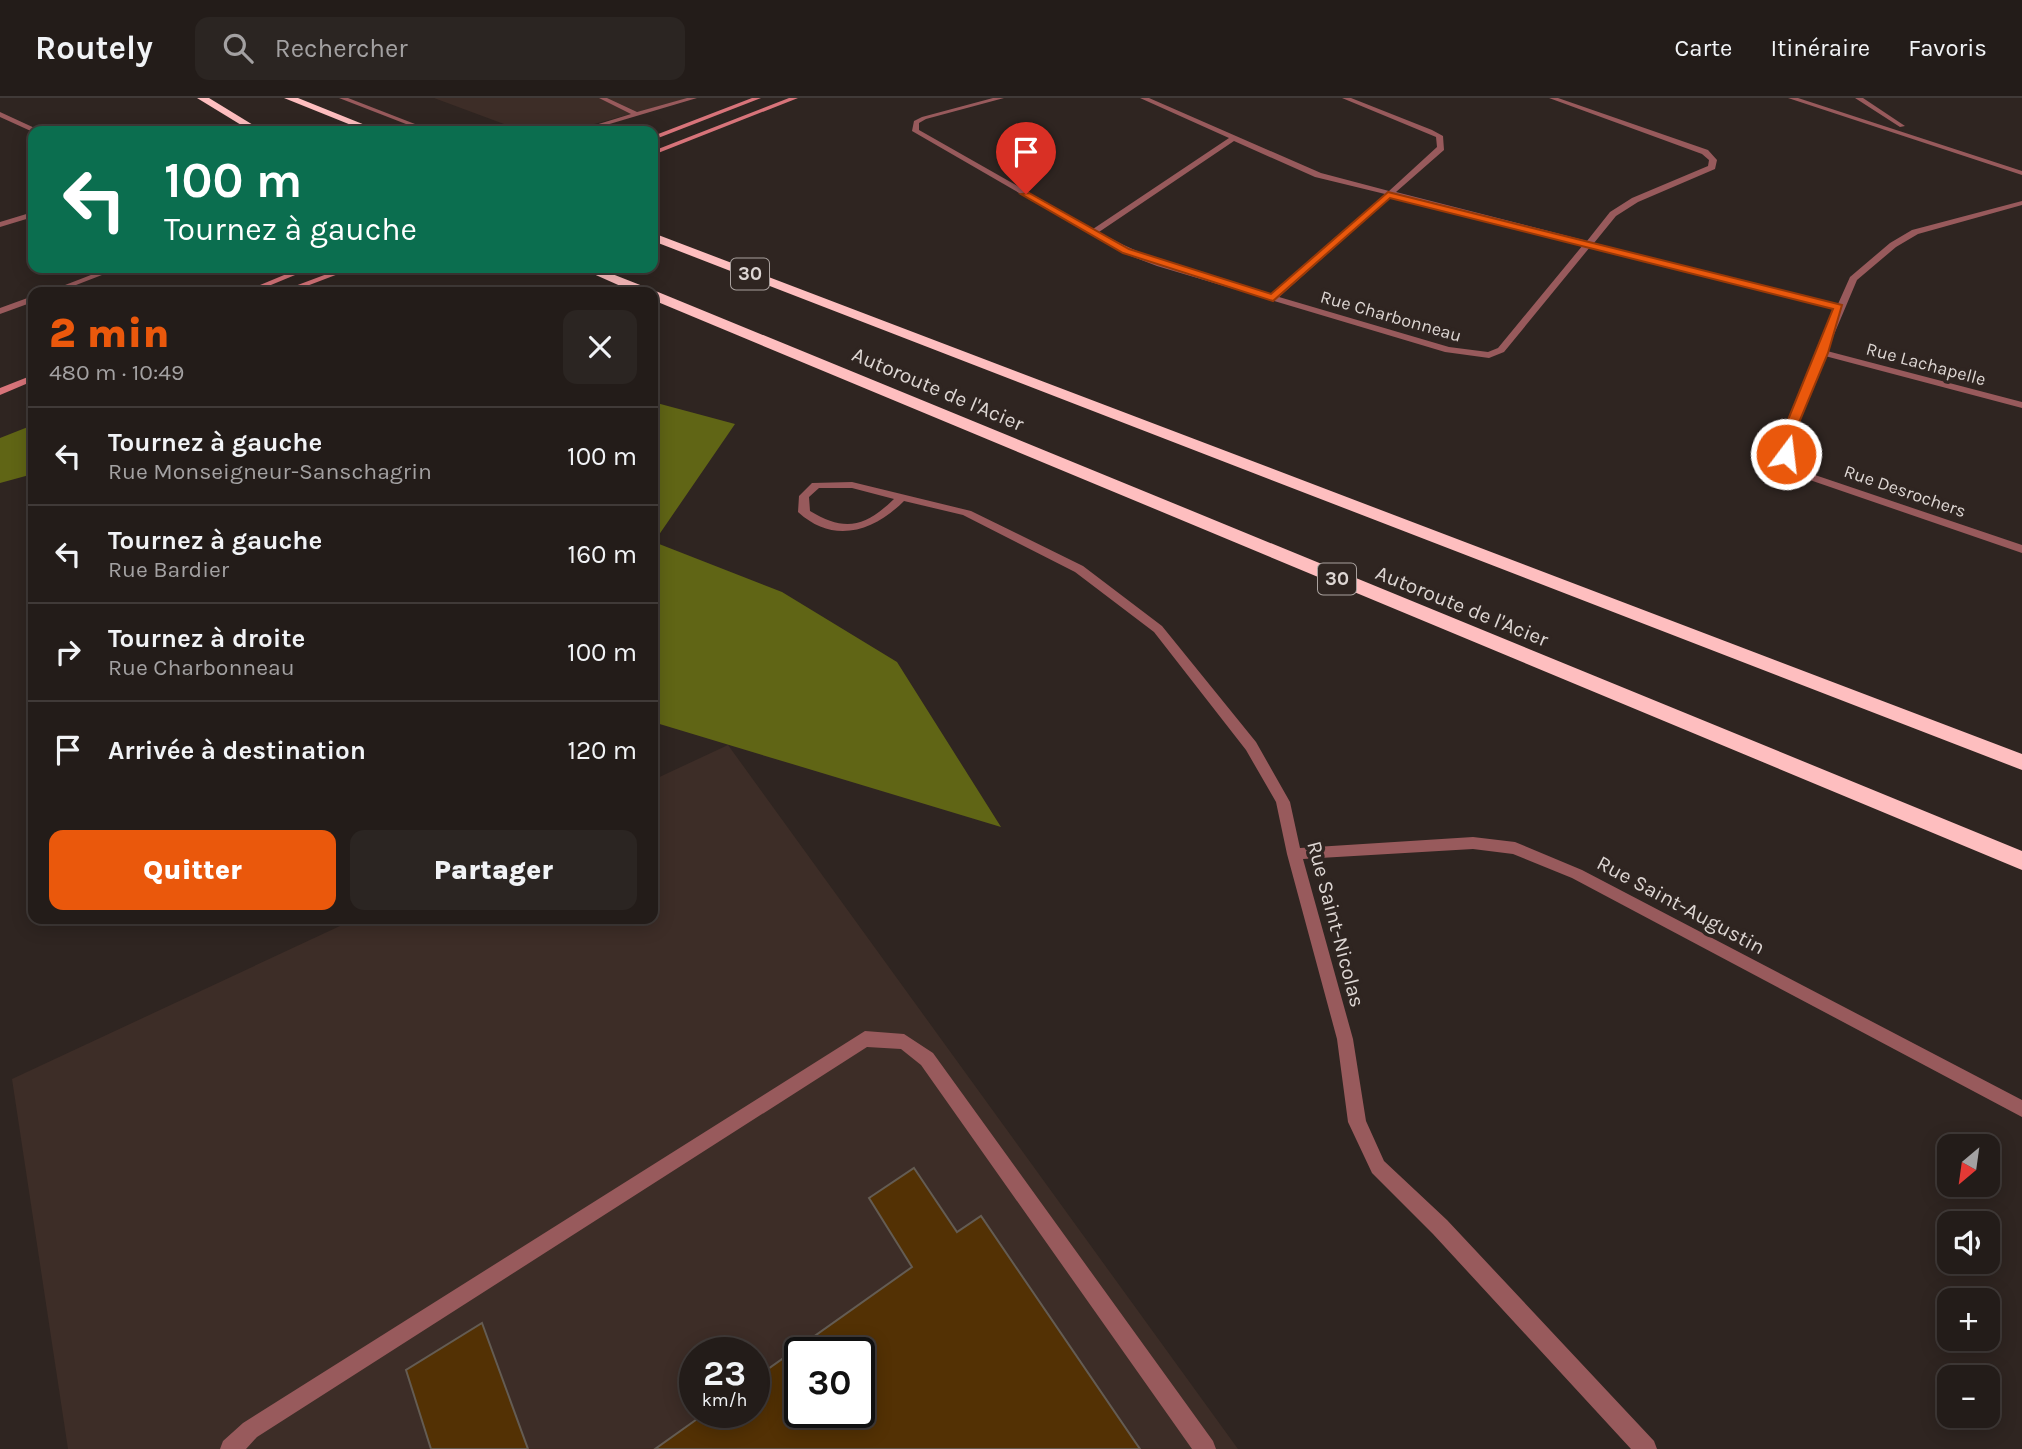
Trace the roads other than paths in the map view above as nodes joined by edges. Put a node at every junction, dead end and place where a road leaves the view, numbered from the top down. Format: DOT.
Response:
graph roads {
  1 [pos="202,98"];
  2 [pos="289,98"];
  3 [pos="342,98"];
  4 [pos="603,98"];
  5 [pos="694,98"];
  6 [pos="758,98"];
  7 [pos="796,98"];
  8 [pos="1001,98"];
  9 [pos="1143,98"];
  10 [pos="1345,98"];
  11 [pos="1552,98"];
  12 [pos="1791,98"];
  13 [pos="1858,98"];
  14 [pos="0,114"];
  15 [pos="636,114"];
  16 [pos="250,126"];
  17 [pos="362,126"];
  18 [pos="417,126"];
  19 [pos="596,126"];
  20 [pos="28,127"];
  21 [pos="658,136"];
  22 [pos="1917,136"];
  23 [pos="1234,138"];
  24 [pos="658,151"];
  25 [pos="2022,173"];
  26 [pos="1388,195"];
  27 [pos="2022,203"];
  28 [pos="28,216"];
  29 [pos="0,225"];
  30 [pos="1092,233"];
  31 [pos="658,239"];
  32 [pos="1586,244"];
  33 [pos="102,273"];
  34 [pos="295,273"];
  35 [pos="336,273"];
  36 [pos="598,273"];
  37 [pos="65,287"];
  38 [pos="260,287"];
  39 [pos="297,287"];
  40 [pos="633,287"];
  41 [pos="658,297"];
  42 [pos="1273,298"];
  43 [pos="28,301"];
  44 [pos="1838,307"];
  45 [pos="0,312"];
  46 [pos="1823,353"];
  47 [pos="28,382"];
  48 [pos="0,392"];
  49 [pos="2022,405"];
  50 [pos="903,496"];
  51 [pos="2022,549"];
  52 [pos="2022,762"];
  53 [pos="1294,854"];
  54 [pos="2022,862"];
  55 [pos="2022,1109"];
  56 [pos="231,1449"];
  57 [pos="1205,1449"];
  58 [pos="1646,1449"];
  1 -- 16 [label="highway"];
  2 -- 17 [label="highway"];
  3 -- 18 [label="street"];
  4 -- 15 [label="street"];
  5 -- 15 [label="street"];
  6 -- 21 [label="street"];
  7 -- 24 [label="street"];
  8 -- 30 [label="street, Rue Charbonneau"];
  9 -- 23 [label="street"];
  10 -- 26 [label="street"];
  11 -- 32 [label="street"];
  12 -- 22 [label="street"];
  13 -- 22 [label="street"];
  14 -- 20 [label="street"];
  15 -- 19 [label="street"];
  22 -- 25 [label="street"];
  23 -- 26 [label="street"];
  23 -- 30 [label="street"];
  26 -- 32 [label="street"];
  26 -- 42 [label="street"];
  27 -- 44 [label="street"];
  28 -- 29 [label="street"];
  30 -- 42 [label="street, Rue Charbonneau"];
  31 -- 52 [label="highway, Autoroute de l'Acier / 30"];
  32 -- 42 [label="street, Rue Charbonneau"];
  32 -- 44 [label="street"];
  33 -- 37 [label="street"];
  34 -- 38 [label="street"];
  35 -- 39 [label="street"];
  36 -- 40 [label="highway"];
  41 -- 54 [label="highway, Autoroute de l'Acier / 30"];
  43 -- 45 [label="street"];
  44 -- 46 [label="street"];
  46 -- 49 [label="street, Rue Lachapelle"];
  46 -- 51 [label="street, Rue Desrochers"];
  47 -- 48 [label="street"];
  50 -- 50 [label="street, Rue Saint-Nicolas"];
  50 -- 53 [label="street, Rue Saint-Nicolas"];
  53 -- 55 [label="street, Rue Saint-Augustin"];
  53 -- 58 [label="street, Rue Saint-Nicolas"];
  56 -- 57 [label="street"];
}
